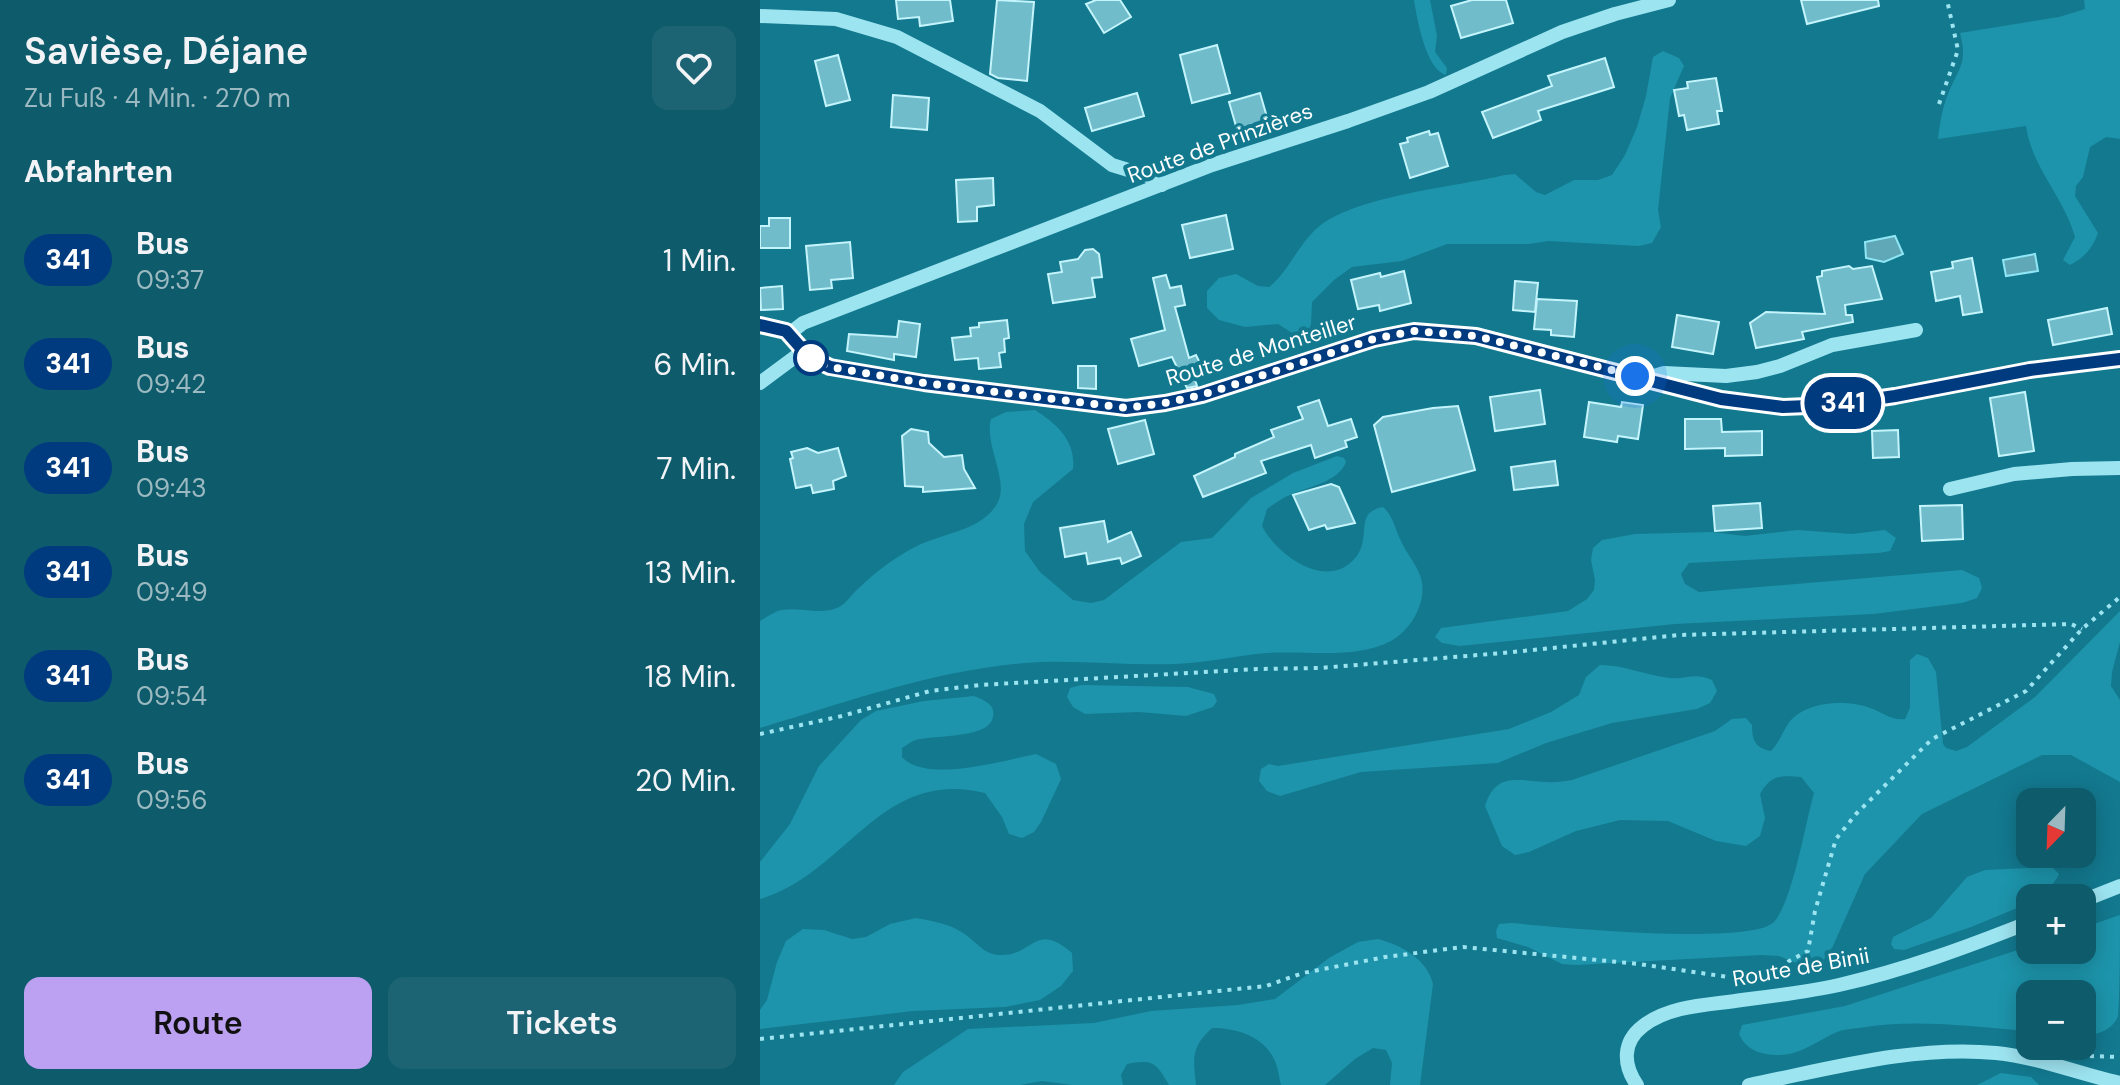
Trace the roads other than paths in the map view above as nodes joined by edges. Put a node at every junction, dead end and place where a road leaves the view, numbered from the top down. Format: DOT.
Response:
graph roads {
  1 [pos="1669,0"];
  2 [pos="760,16"];
  3 [pos="1162,185"];
  4 [pos="760,325"];
  5 [pos="1916,330"];
  6 [pos="796,341"];
  7 [pos="2120,359"];
  8 [pos="1651,380"];
  9 [pos="760,383"];
  10 [pos="2120,468"];
  11 [pos="1950,489"];
  12 [pos="2120,886"];
  13 [pos="2096,895"];
  14 [pos="2016,928"];
  15 [pos="2120,1083"];
  16 [pos="1637,1085"];
  17 [pos="1749,1085"];
  1 -- 3 [label="street, Route de Prinzières"];
  2 -- 3 [label="street"];
  3 -- 6 [label="street, Route de Prinzières"];
  4 -- 6 [label="street, Route de Monteiller"];
  5 -- 8 [label="street, Route de Monteiller"];
  6 -- 8 [label="street, Route de Monteiller"];
  6 -- 9 [label="street, Route de Prinzières"];
  7 -- 8 [label="street, Route de Monteiller"];
  10 -- 11 [label="street"];
  12 -- 13 [label="street"];
  14 -- 16 [label="street, Route de Binii"];
  15 -- 17 [label="street"];
}
